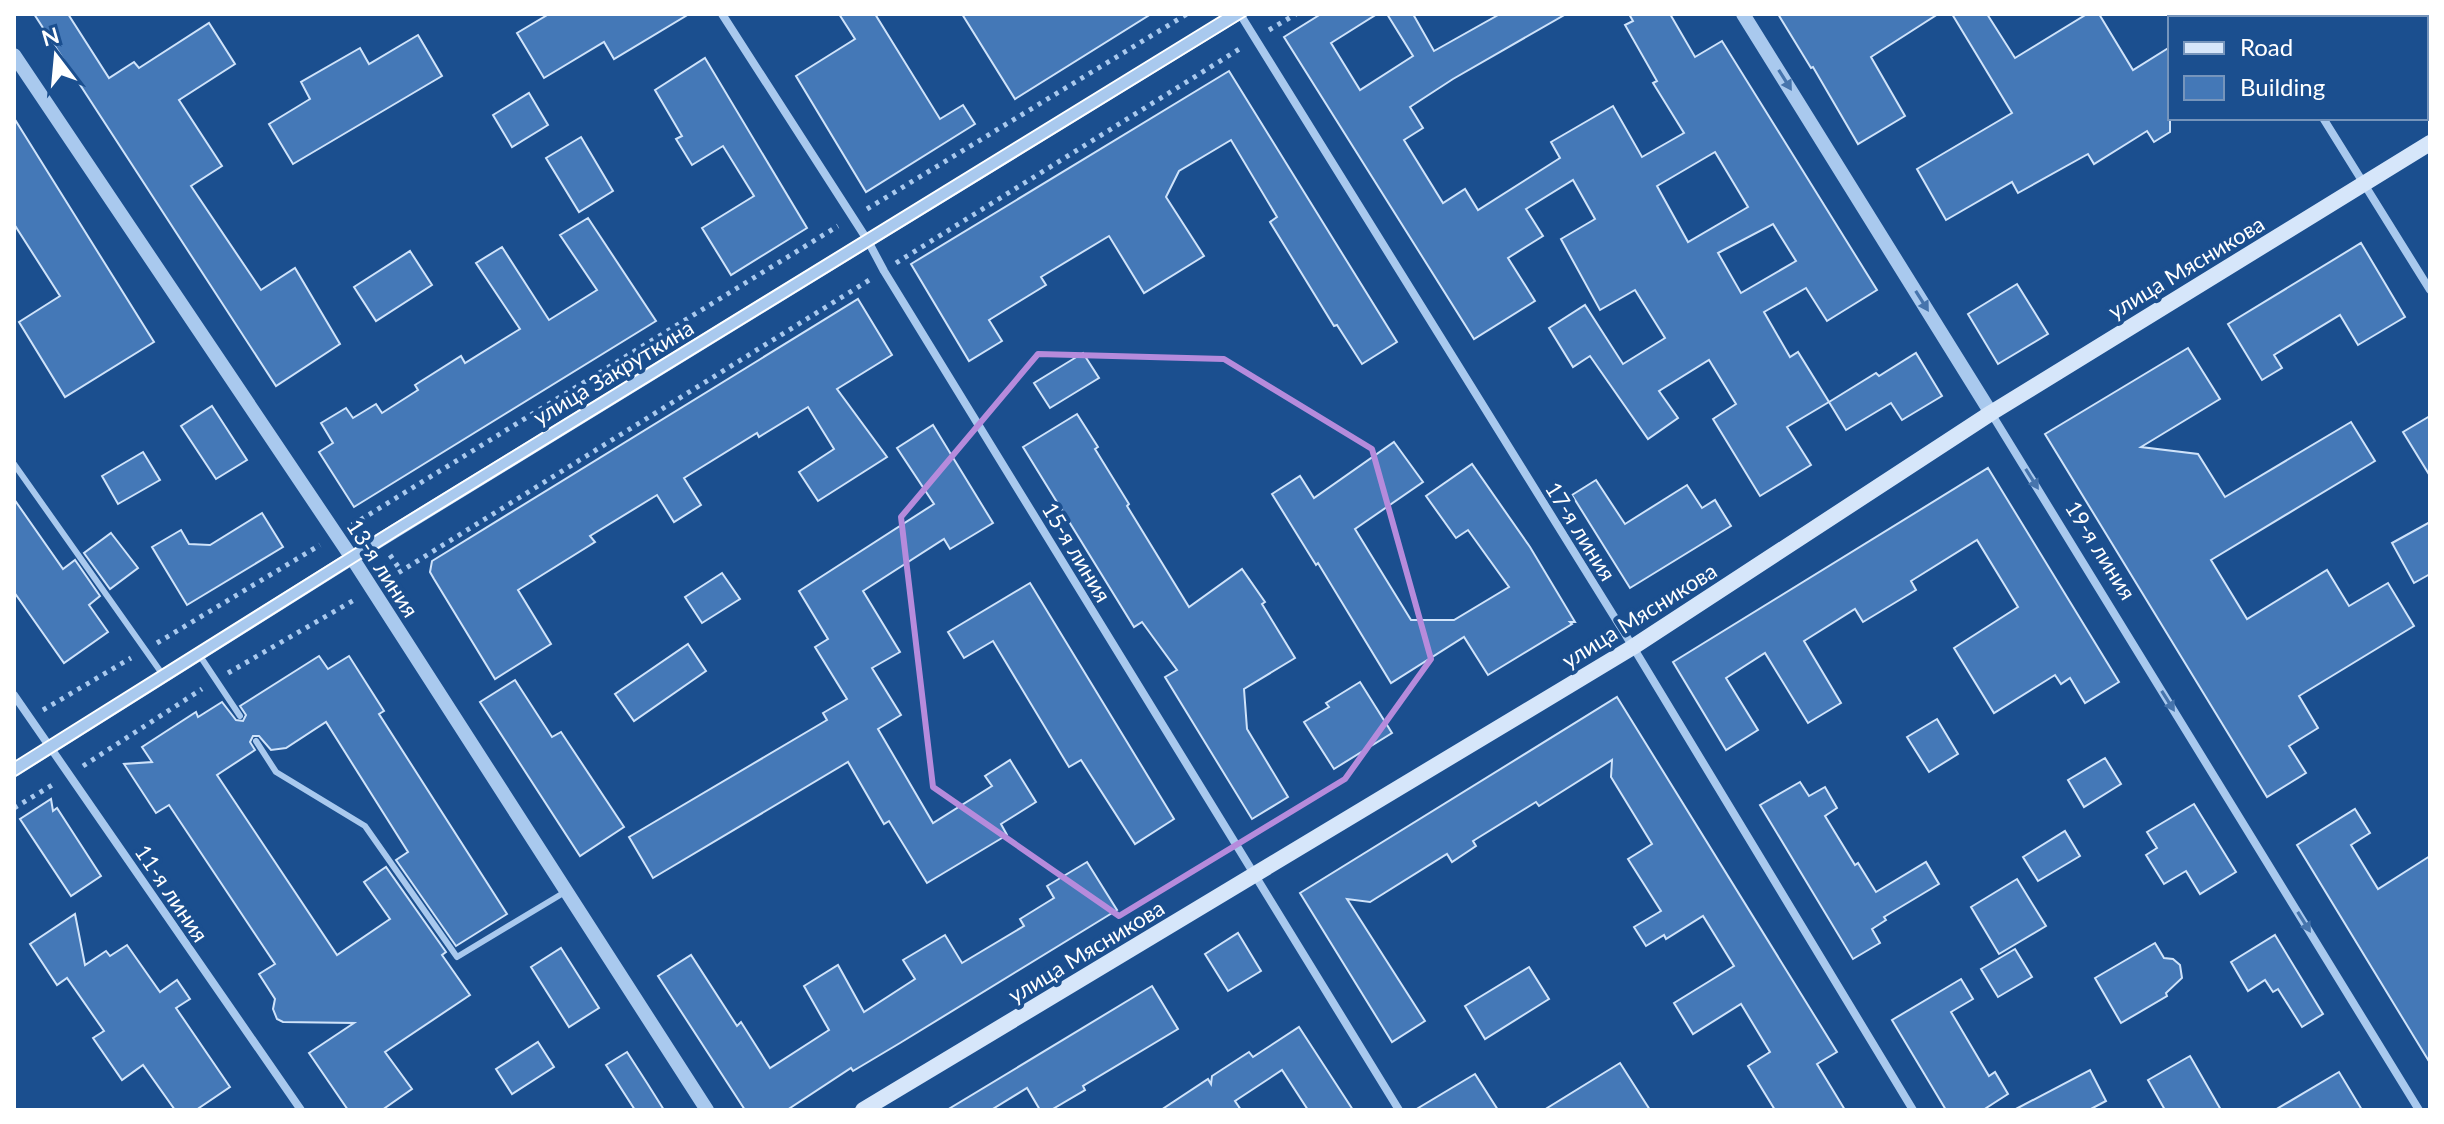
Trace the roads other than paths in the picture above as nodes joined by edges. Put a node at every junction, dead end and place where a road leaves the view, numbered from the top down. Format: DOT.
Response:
graph roads {
  1 [pos="722,14"];
  2 [pos="1238,14"];
  3 [pos="1743,14"];
  4 [pos="14,55"];
  5 [pos="2324,120"];
  6 [pos="2430,143"];
  7 [pos="2365,184"];
  8 [pos="868,241"];
  9 [pos="2430,290"];
  10 [pos="1991,413"];
  11 [pos="14,464"];
  12 [pos="352,558"];
  13 [pos="1633,647"];
  14 [pos="199,653"];
  15 [pos="163,675"];
  16 [pos="14,695"];
  17 [pos="240,716"];
  18 [pos="256,741"];
  19 [pos="50,747"];
  20 [pos="14,770"];
  21 [pos="1255,876"];
  22 [pos="565,892"];
  23 [pos="301,1110"];
  24 [pos="707,1110"];
  25 [pos="863,1110"];
  26 [pos="1399,1110"];
  27 [pos="1913,1110"];
  28 [pos="2419,1110"];
  1 -- 8 [label="street, 15-я линия"];
  2 -- 8 [label="street, улица Закруткина"];
  2 -- 13 [label="street, 17-я линия"];
  3 -- 10 [label="street, 19-я линия, one-way"];
  4 -- 12 [label="street, 13-я линия"];
  5 -- 7 [label="street"];
  6 -- 7 [label="main road, улица Мясникова"];
  7 -- 9 [label="street"];
  7 -- 10 [label="main road, улица Мясникова"];
  8 -- 12 [label="street, улица Закруткина"];
  8 -- 21 [label="street, 15-я линия"];
  10 -- 13 [label="main road, улица Мясникова"];
  10 -- 28 [label="street, 19-я линия, one-way"];
  11 -- 15 [label="lane"];
  12 -- 14 [label="street, улица Закруткина"];
  12 -- 22 [label="street, 13-я линия"];
  13 -- 21 [label="main road, улица Мясникова"];
  13 -- 27 [label="street, 17-я линия"];
  14 -- 15 [label="street, улица Закруткина"];
  14 -- 17 [label="lane"];
  15 -- 19 [label="street, улица Закруткина"];
  16 -- 19 [label="street, 11-я линия"];
  18 -- 22 [label="lane"];
  19 -- 20 [label="street, улица Закруткина"];
  19 -- 23 [label="street, 11-я линия"];
  21 -- 25 [label="main road, улица Мясникова"];
  21 -- 26 [label="street, 15-я линия"];
  22 -- 24 [label="street, 13-я линия"];
}
